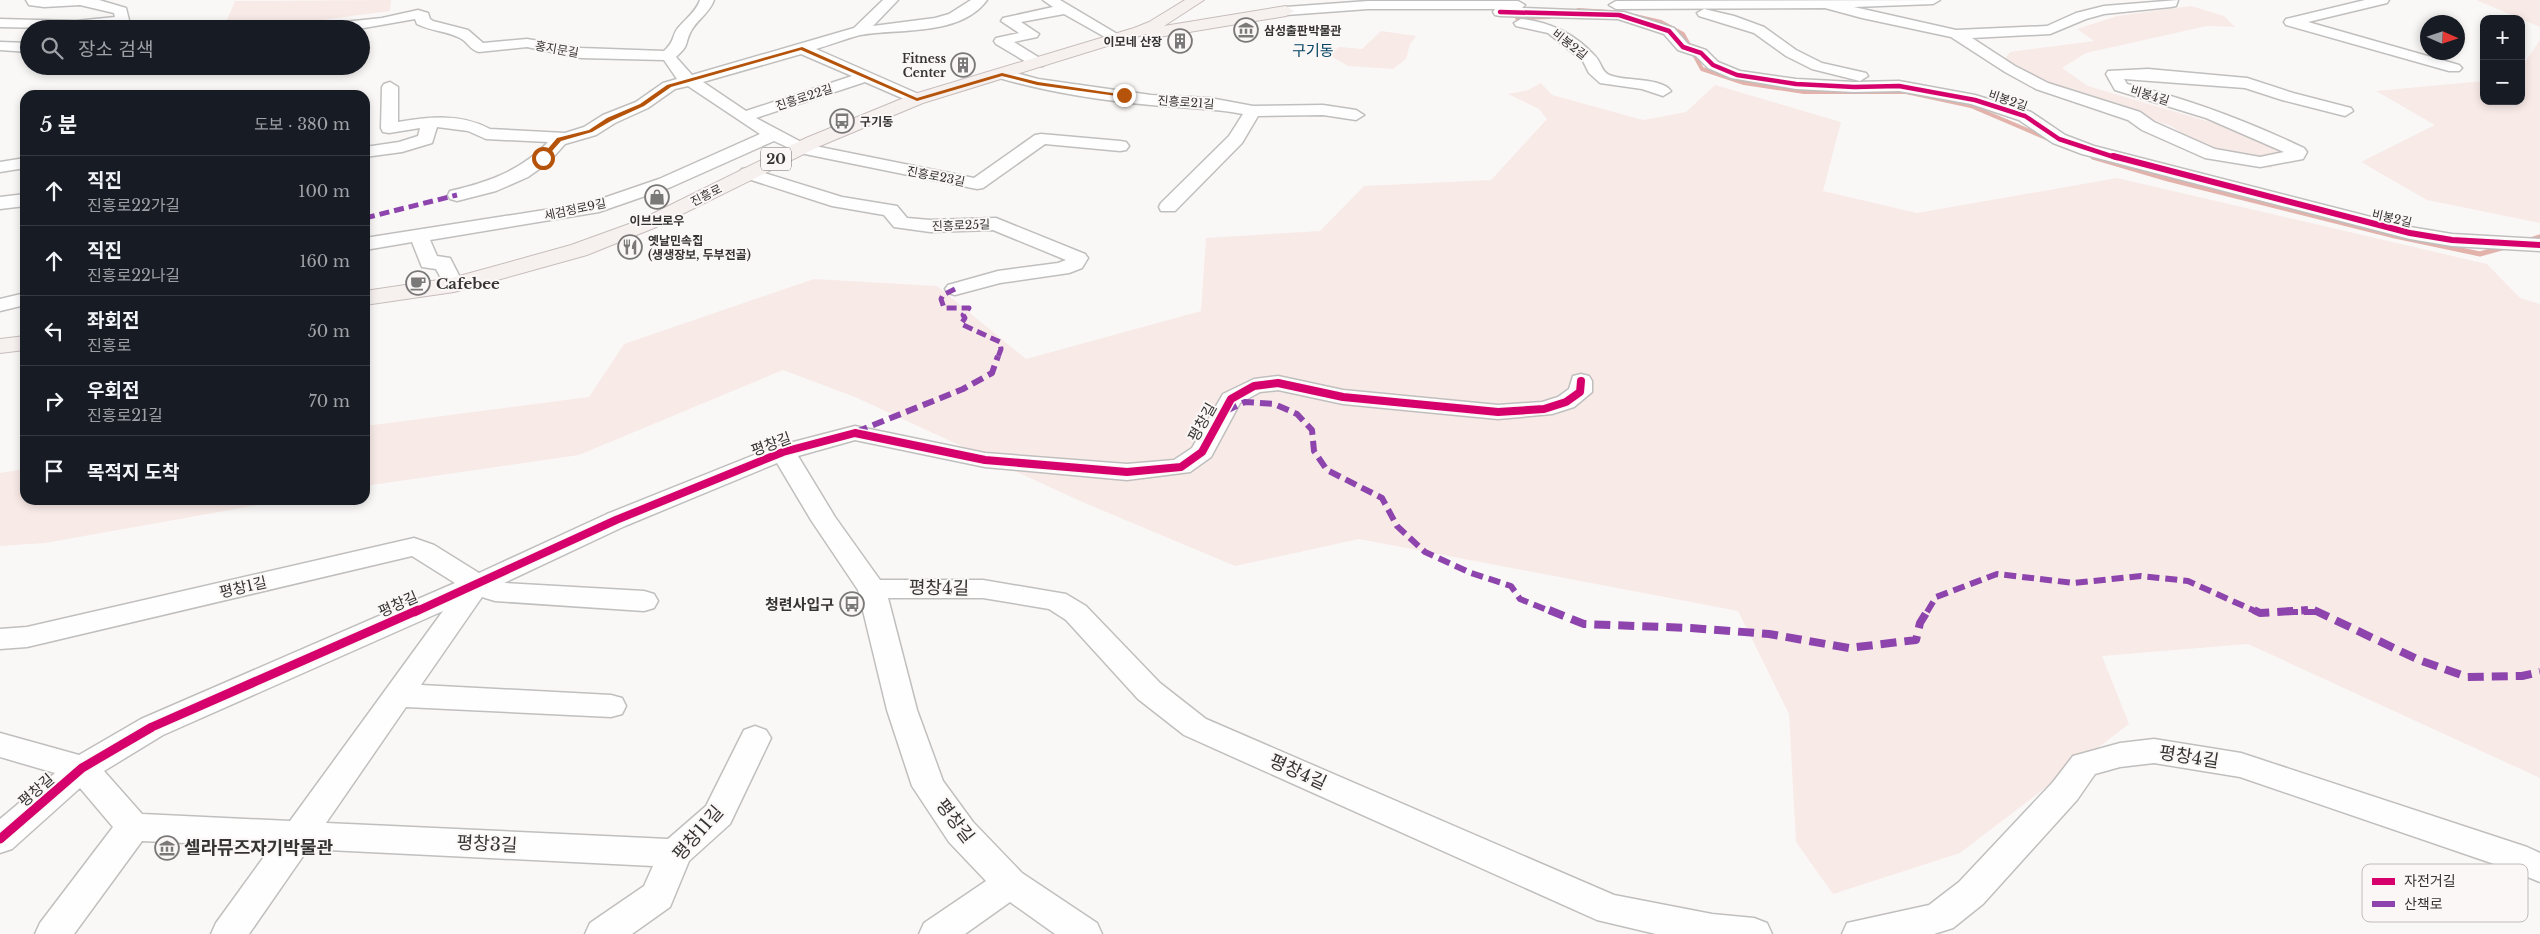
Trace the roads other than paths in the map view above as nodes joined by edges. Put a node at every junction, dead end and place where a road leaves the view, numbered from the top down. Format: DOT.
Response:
graph roads {
  1 [pos="33,0"];
  2 [pos="707,0"];
  3 [pos="892,0"];
  4 [pos="980,0"];
  5 [pos="1050,0"];
  6 [pos="1468,0"];
  7 [pos="1934,0"];
  8 [pos="2171,0"];
  9 [pos="2382,0"];
  10 [pos="1190,4"];
  11 [pos="1828,4"];
  12 [pos="1675,6"];
  13 [pos="1065,8"];
  14 [pos="1494,8"];
  15 [pos="1286,11"];
  16 [pos="1214,12"];
  17 [pos="122,20"];
  18 [pos="1233,21"];
  19 [pos="20,22"];
  20 [pos="0,23"];
  21 [pos="370,23"];
  22 [pos="860,31"];
  23 [pos="1956,34"];
  24 [pos="1117,38"];
  25 [pos="0,46"];
  26 [pos="20,47"];
  27 [pos="802,49"];
  28 [pos="668,56"];
  29 [pos="1038,63"];
  30 [pos="2454,68"];
  31 [pos="1002,74"];
  32 [pos="865,77"];
  33 [pos="688,79"];
  34 [pos="1899,86"];
  35 [pos="390,87"];
  36 [pos="1663,91"];
  37 [pos="917,99"];
  38 [pos="1252,111"];
  39 [pos="2345,111"];
  40 [pos="1356,115"];
  41 [pos="744,117"];
  42 [pos="430,122"];
  43 [pos="774,135"];
  44 [pos="564,138"];
  45 [pos="1120,146"];
  46 [pos="800,148"];
  47 [pos="370,151"];
  48 [pos="2211,154"];
  49 [pos="20,164"];
  50 [pos="0,167"];
  51 [pos="748,173"];
  52 [pos="2181,174"];
  53 [pos="457,195"];
  54 [pos="20,201"];
  55 [pos="0,204"];
  56 [pos="1168,207"];
  57 [pos="419,236"];
  58 [pos="370,243"];
  59 [pos="2535,246"];
  60 [pos="454,285"];
  61 [pos="955,289"];
  62 [pos="370,297"];
  63 [pos="20,300"];
  64 [pos="0,304"];
  65 [pos="20,344"];
  66 [pos="0,346"];
  67 [pos="1581,382"];
  68 [pos="782,452"];
  69 [pos="476,585"];
  70 [pos="872,589"];
  71 [pos="644,601"];
  72 [pos="0,639"];
  73 [pos="398,694"];
  74 [pos="611,706"];
  75 [pos="755,738"];
  76 [pos="0,745"];
  77 [pos="82,768"];
  78 [pos="133,827"];
  79 [pos="300,834"];
  80 [pos="0,839"];
  81 [pos="675,853"];
  82 [pos="2540,868"];
  83 [pos="1010,883"];
  84 [pos="53,934"];
  85 [pos="229,934"];
  86 [pos="603,934"];
  87 [pos="937,934"];
  88 [pos="1084,934"];
  89 [pos="1754,934"];
  90 [pos="1860,934"];
  1 -- 17 [label="street"];
  2 -- 28 [label="street"];
  3 -- 22 [label="street"];
  4 -- 22 [label="street"];
  5 -- 13 [label="street"];
  6 -- 14 [label="street"];
  7 -- 11 [label="street"];
  8 -- 23 [label="street"];
  9 -- 30 [label="street"];
  10 -- 16 [label="main road"];
  10 -- 24 [label="main road, 진흥로 / 20"];
  11 -- 12 [label="street"];
  11 -- 23 [label="street, 비봉4길"];
  12 -- 14 [label="street"];
  12 -- 34 [label="street, 비봉2길"];
  13 -- 24 [label="street"];
  13 -- 29 [label="street"];
  14 -- 15 [label="street"];
  14 -- 34 [label="street, 비봉2길"];
  14 -- 36 [label="street, 비봉2길"];
  15 -- 16 [label="main road"];
  15 -- 18 [label="main road"];
  16 -- 18 [label="main road"];
  18 -- 24 [label="main road"];
  19 -- 20 [label="street"];
  21 -- 28 [label="street, 홍지문길 / 홍지문길"];
  22 -- 27 [label="street"];
  23 -- 48 [label="street, 비봉4길"];
  24 -- 29 [label="main road, 진흥로 / 20"];
  25 -- 26 [label="street"];
  27 -- 32 [label="street"];
  27 -- 33 [label="street"];
  28 -- 33 [label="street, 진흥로22길"];
  29 -- 31 [label="main road, 진흥로 / 20"];
  31 -- 37 [label="main road, 진흥로 / 20"];
  31 -- 38 [label="street, 진흥로21길"];
  32 -- 37 [label="street"];
  32 -- 41 [label="street, 진흥로22길"];
  33 -- 41 [label="street, 진흥로22길"];
  33 -- 44 [label="street"];
  34 -- 52 [label="street, 비봉2길"];
  35 -- 42 [label="street"];
  37 -- 46 [label="main road, 진흥로 / 20"];
  38 -- 40 [label="street, 진흥로21길"];
  38 -- 56 [label="street"];
  39 -- 48 [label="street, 비봉4길"];
  41 -- 43 [label="street, 진흥로22길"];
  42 -- 44 [label="street"];
  42 -- 47 [label="street"];
  43 -- 46 [label="street, 진흥로22길"];
  43 -- 57 [label="street, 세검정로9길"];
  44 -- 53 [label="street"];
  45 -- 46 [label="street, 진흥로23길"];
  46 -- 51 [label="main road, 진흥로 / 20"];
  48 -- 52 [label="street"];
  49 -- 50 [label="street"];
  51 -- 60 [label="main road, 진흥로 / 20"];
  51 -- 61 [label="street, 진흥로25길"];
  52 -- 59 [label="street, 비봉2길"];
  54 -- 55 [label="street"];
  57 -- 58 [label="street, 세검정로9길"];
  57 -- 60 [label="street"];
  60 -- 62 [label="main road, 진흥로 / 20"];
  63 -- 64 [label="street"];
  65 -- 66 [label="main road"];
  67 -- 68 [label="street, 평창길 / 평창길"];
  68 -- 69 [label="street, 평창길 / 평창길"];
  68 -- 70 [label="street, 평창길 / 평창길"];
  69 -- 71 [label="street, 평창1길"];
  69 -- 72 [label="street, 평창1길"];
  69 -- 73 [label="street"];
  69 -- 77 [label="street, 평창길 / 평창길"];
  70 -- 83 [label="street, 평창길 / 평창길"];
  70 -- 89 [label="street, 평창4길"];
  73 -- 74 [label="street"];
  73 -- 79 [label="street"];
  75 -- 81 [label="street, 평창11길"];
  76 -- 77 [label="street"];
  77 -- 78 [label="street"];
  77 -- 80 [label="street, 평창길 / 평창길"];
  78 -- 79 [label="street, 평창3길"];
  78 -- 84 [label="street"];
  79 -- 81 [label="street, 평창3길"];
  79 -- 85 [label="street"];
  81 -- 86 [label="street, 평창11길"];
  82 -- 90 [label="street, 평창4길"];
  83 -- 87 [label="street"];
  83 -- 88 [label="street, 평창길 / 평창길"];
}
